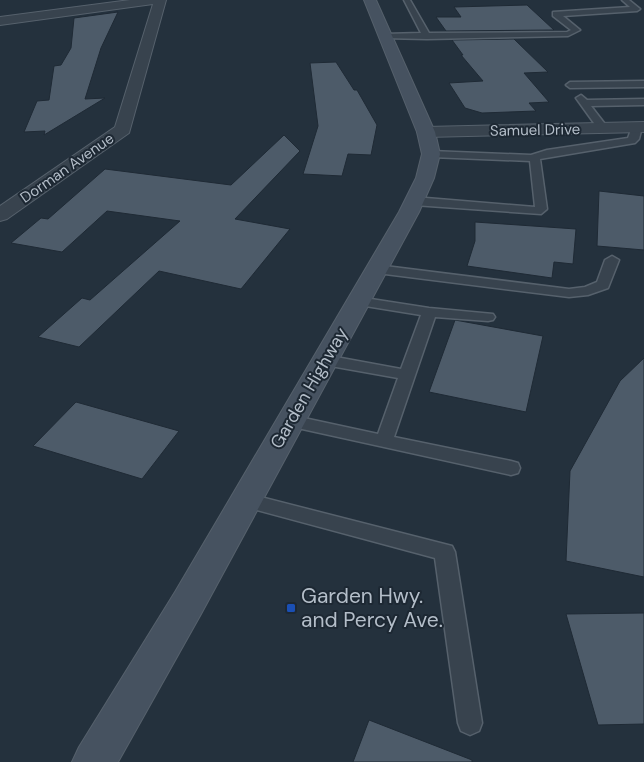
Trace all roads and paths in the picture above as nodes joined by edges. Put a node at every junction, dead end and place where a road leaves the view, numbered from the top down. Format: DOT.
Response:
graph roads {
  1 [pos="156,0"];
  2 [pos="160,0"];
  3 [pos="370,0"];
  4 [pos="407,0"];
  5 [pos="625,0"];
  6 [pos="0,21"];
  7 [pos="385,36"];
  8 [pos="427,37"];
  9 [pos="644,84"];
  10 [pos="644,102"];
  11 [pos="586,103"];
  12 [pos="640,127"];
  13 [pos="603,128"];
  14 [pos="428,143"];
  15 [pos="532,158"];
  16 [pos="414,201"];
  17 [pos="0,215"];
  18 [pos="612,260"];
  19 [pos="377,269"];
  20 [pos="358,301"];
  21 [pos="430,312"];
  22 [pos="488,317"];
  23 [pos="325,360"];
  24 [pos="407,375"];
  25 [pos="290,422"];
  26 [pos="384,441"];
  27 [pos="511,468"];
  28 [pos="245,500"];
  29 [pos="470,723"];
  30 [pos="94,762"];
  1 -- 6 [label="street"];
  2 -- 17 [label="street, Dorman Avenue"];
  3 -- 7 [label="main road"];
  4 -- 8 [label="lane"];
  5 -- 8 [label="lane"];
  7 -- 8 [label="lane"];
  7 -- 14 [label="main road"];
  9 -- 11 [label="lane"];
  10 -- 11 [label="lane"];
  11 -- 13 [label="lane"];
  12 -- 13 [label="street, Samuel Drive"];
  12 -- 15 [label="lane"];
  13 -- 14 [label="street, Samuel Drive"];
  14 -- 15 [label="lane"];
  14 -- 16 [label="main road, Garden Highway"];
  15 -- 16 [label="lane"];
  16 -- 19 [label="main road, Garden Highway"];
  18 -- 19 [label="lane"];
  19 -- 20 [label="main road, Garden Highway"];
  20 -- 21 [label="lane"];
  20 -- 23 [label="main road, Garden Highway"];
  21 -- 22 [label="lane"];
  21 -- 24 [label="lane"];
  23 -- 24 [label="lane"];
  23 -- 25 [label="main road, Garden Highway"];
  24 -- 26 [label="lane"];
  25 -- 26 [label="lane"];
  25 -- 28 [label="main road, Garden Highway"];
  26 -- 27 [label="lane"];
  28 -- 29 [label="lane"];
  28 -- 30 [label="main road, Garden Highway"];
}
